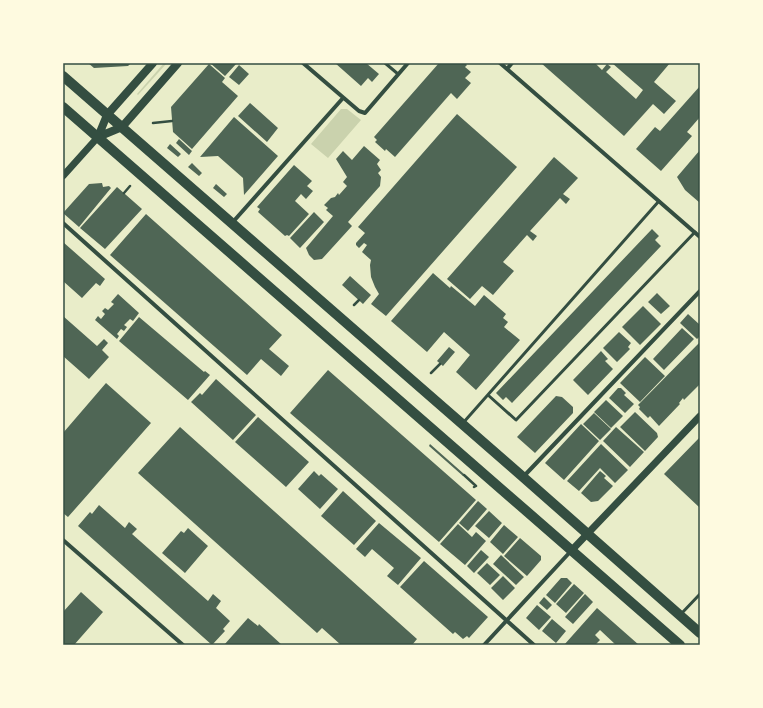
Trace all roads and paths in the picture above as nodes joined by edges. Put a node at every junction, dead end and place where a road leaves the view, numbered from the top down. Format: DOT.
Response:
graph roads {
  1 [pos="153,63"];
  2 [pos="178,63"];
  3 [pos="303,63"];
  4 [pos="385,63"];
  5 [pos="408,63"];
  6 [pos="500,63"];
  7 [pos="512,63"];
  8 [pos="507,69"];
  9 [pos="398,74"];
  10 [pos="63,76"];
  11 [pos="344,98"];
  12 [pos="63,107"];
  13 [pos="108,115"];
  14 [pos="172,121"];
  15 [pos="153,123"];
  16 [pos="122,127"];
  17 [pos="98,137"];
  18 [pos="63,176"];
  19 [pos="130,186"];
  20 [pos="124,193"];
  21 [pos="659,201"];
  22 [pos="63,223"];
  23 [pos="232,223"];
  24 [pos="695,232"];
  25 [pos="700,237"];
  26 [pos="700,291"];
  27 [pos="359,300"];
  28 [pos="354,305"];
  29 [pos="440,364"];
  30 [pos="432,373"];
  31 [pos="488,394"];
  32 [pos="700,416"];
  33 [pos="462,424"];
  34 [pos="464,475"];
  35 [pos="524,477"];
  36 [pos="474,488"];
  37 [pos="588,533"];
  38 [pos="63,540"];
  39 [pos="571,551"];
  40 [pos="700,594"];
  41 [pos="680,615"];
  42 [pos="506,620"];
  43 [pos="700,632"];
  44 [pos="183,645"];
  45 [pos="484,645"];
  46 [pos="534,645"];
  47 [pos="680,645"];
  1 -- 13 [label="main road"];
  2 -- 16 [label="main road"];
  3 -- 11 [label="street"];
  4 -- 9 [label="lane"];
  5 -- 9 [label="street"];
  6 -- 8 [label="street"];
  7 -- 8 [label="street"];
  8 -- 21 [label="street"];
  9 -- 11 [label="street"];
  10 -- 13 [label="main road"];
  11 -- 23 [label="street"];
  12 -- 17 [label="main road"];
  13 -- 16 [label="main road"];
  13 -- 17 [label="main road"];
  14 -- 15 [label="path"];
  16 -- 17 [label="main road"];
  16 -- 23 [label="main road"];
  17 -- 18 [label="street"];
  17 -- 39 [label="main road"];
  19 -- 20 [label="path"];
  21 -- 24 [label="street"];
  21 -- 31 [label="lane"];
  22 -- 42 [label="street"];
  23 -- 33 [label="main road"];
  24 -- 25 [label="street"];
  24 -- 31 [label="lane"];
  26 -- 35 [label="street"];
  27 -- 28 [label="path"];
  29 -- 30 [label="path"];
  31 -- 33 [label="lane"];
  32 -- 37 [label="street"];
  33 -- 35 [label="main road"];
  34 -- 36 [label="path"];
  35 -- 37 [label="main road"];
  37 -- 39 [label="street"];
  37 -- 41 [label="main road"];
  38 -- 44 [label="street"];
  39 -- 42 [label="street"];
  39 -- 47 [label="main road"];
  40 -- 41 [label="lane"];
  41 -- 43 [label="main road"];
  42 -- 45 [label="street"];
  42 -- 46 [label="street"];
}
